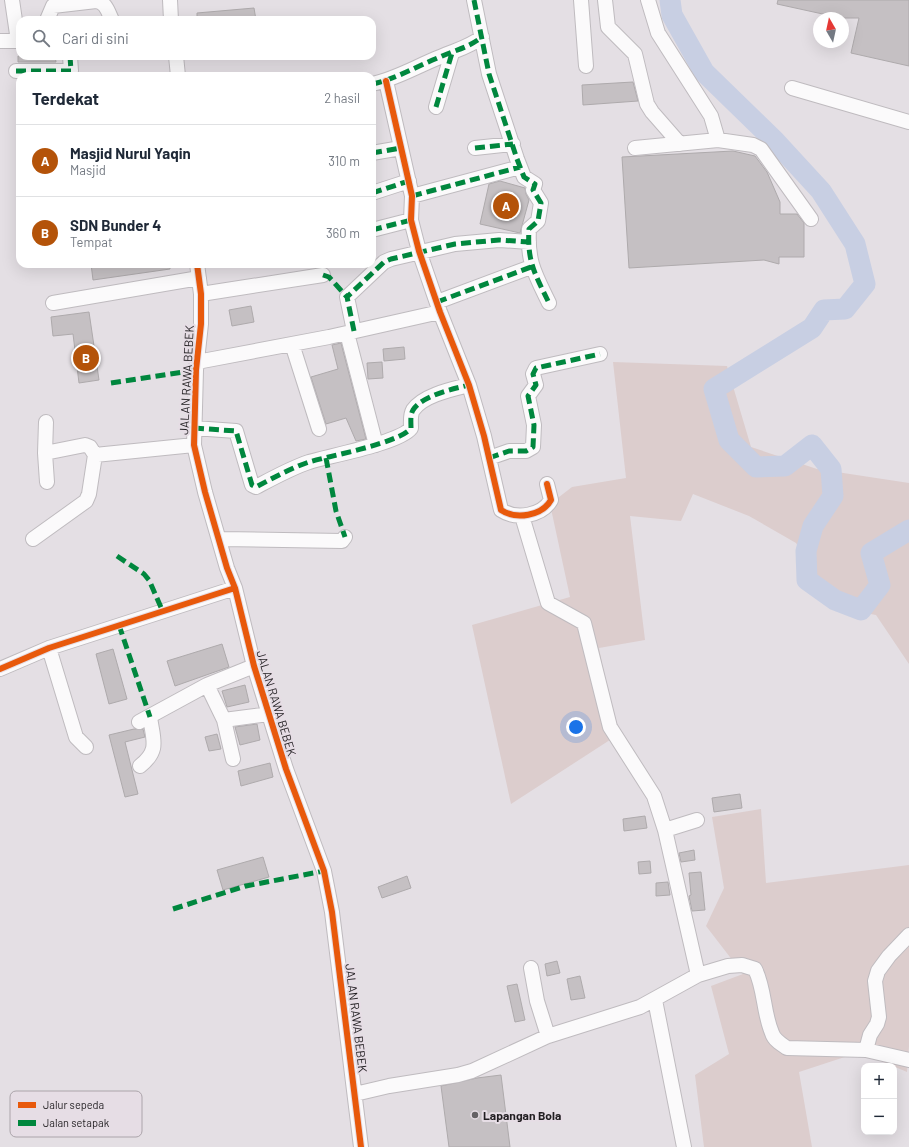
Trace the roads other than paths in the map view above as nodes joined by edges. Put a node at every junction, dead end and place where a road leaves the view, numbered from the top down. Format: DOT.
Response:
graph roads {
  1 [pos="12,0"];
  2 [pos="170,0"];
  3 [pos="474,0"];
  4 [pos="581,0"];
  5 [pos="605,0"];
  6 [pos="648,0"];
  7 [pos="49,16"];
  8 [pos="110,16"];
  9 [pos="172,16"];
  10 [pos="16,23"];
  11 [pos="482,38"];
  12 [pos="0,41"];
  13 [pos="16,41"];
  14 [pos="452,52"];
  15 [pos="70,60"];
  16 [pos="176,60"];
  17 [pos="586,66"];
  18 [pos="16,71"];
  19 [pos="44,72"];
  20 [pos="72,72"];
  21 [pos="178,72"];
  22 [pos="386,81"];
  23 [pos="376,83"];
  24 [pos="792,88"];
  25 [pos="436,107"];
  26 [pos="909,122"];
  27 [pos="718,140"];
  28 [pos="513,144"];
  29 [pos="680,144"];
  30 [pos="401,148"];
  31 [pos="475,148"];
  32 [pos="635,148"];
  33 [pos="376,152"];
  34 [pos="520,167"];
  35 [pos="408,181"];
  36 [pos="376,192"];
  37 [pos="412,196"];
  38 [pos="811,219"];
  39 [pos="411,220"];
  40 [pos="376,229"];
  41 [pos="529,242"];
  42 [pos="419,251"];
  43 [pos="531,267"];
  44 [pos="198,268"];
  45 [pos="323,275"];
  46 [pos="199,278"];
  47 [pos="200,294"];
  48 [pos="53,303"];
  49 [pos="549,303"];
  50 [pos="438,307"];
  51 [pos="350,332"];
  52 [pos="292,344"];
  53 [pos="600,354"];
  54 [pos="197,362"];
  55 [pos="469,385"];
  56 [pos="46,422"];
  57 [pos="194,428"];
  58 [pos="319,429"];
  59 [pos="194,445"];
  60 [pos="376,445"];
  61 [pos="45,453"];
  62 [pos="94,455"];
  63 [pos="489,458"];
  64 [pos="47,482"];
  65 [pos="547,484"];
  66 [pos="522,516"];
  67 [pos="346,537"];
  68 [pos="33,539"];
  69 [pos="220,539"];
  70 [pos="235,588"];
  71 [pos="49,648"];
  72 [pos="254,666"];
  73 [pos="0,669"];
  74 [pos="208,685"];
  75 [pos="270,714"];
  76 [pos="224,720"];
  77 [pos="86,747"];
  78 [pos="233,759"];
  79 [pos="140,766"];
  80 [pos="697,820"];
  81 [pos="665,830"];
  82 [pos="909,935"];
  83 [pos="531,968"];
  84 [pos="698,975"];
  85 [pos="655,1000"];
  86 [pos="548,1036"];
  87 [pos="866,1050"];
  88 [pos="909,1060"];
  89 [pos="355,1094"];
  90 [pos="362,1147"];
  91 [pos="684,1147"];
  1 -- 10 [label="street"];
  2 -- 9 [label="street"];
  3 -- 11 [label="street"];
  4 -- 17 [label="street"];
  5 -- 29 [label="street"];
  6 -- 27 [label="street"];
  7 -- 8 [label="street"];
  11 -- 14 [label="street"];
  11 -- 28 [label="street"];
  12 -- 13 [label="street"];
  14 -- 22 [label="street"];
  14 -- 25 [label="street"];
  15 -- 20 [label="street"];
  16 -- 21 [label="street"];
  18 -- 19 [label="street"];
  22 -- 23 [label="street"];
  22 -- 30 [label="street"];
  24 -- 26 [label="street"];
  27 -- 29 [label="street"];
  27 -- 38 [label="street"];
  28 -- 31 [label="street"];
  28 -- 34 [label="street"];
  29 -- 32 [label="street"];
  30 -- 33 [label="street"];
  30 -- 35 [label="street"];
  34 -- 37 [label="street"];
  34 -- 41 [label="street"];
  35 -- 36 [label="street"];
  35 -- 37 [label="street"];
  37 -- 39 [label="street"];
  39 -- 40 [label="street"];
  39 -- 42 [label="street"];
  41 -- 42 [label="street"];
  41 -- 43 [label="street"];
  42 -- 50 [label="street"];
  42 -- 51 [label="street"];
  43 -- 49 [label="street"];
  43 -- 50 [label="street"];
  44 -- 46 [label="street, JALAN RAWA BEBEK"];
  45 -- 47 [label="street"];
  46 -- 47 [label="street, JALAN RAWA BEBEK"];
  46 -- 48 [label="street"];
  47 -- 54 [label="street, JALAN RAWA BEBEK"];
  50 -- 51 [label="street"];
  50 -- 55 [label="street"];
  51 -- 52 [label="street"];
  51 -- 60 [label="street"];
  52 -- 54 [label="street"];
  52 -- 58 [label="street"];
  53 -- 63 [label="street"];
  54 -- 57 [label="street, JALAN RAWA BEBEK"];
  55 -- 60 [label="street"];
  55 -- 63 [label="street"];
  56 -- 61 [label="street"];
  57 -- 59 [label="street, JALAN RAWA BEBEK"];
  57 -- 60 [label="street"];
  59 -- 62 [label="street"];
  59 -- 69 [label="street, JALAN RAWA BEBEK"];
  61 -- 62 [label="street"];
  61 -- 64 [label="street"];
  62 -- 68 [label="street"];
  63 -- 66 [label="street"];
  65 -- 66 [label="street"];
  66 -- 81 [label="street"];
  67 -- 69 [label="street"];
  69 -- 70 [label="street, JALAN RAWA BEBEK"];
  70 -- 71 [label="street"];
  70 -- 72 [label="street, JALAN RAWA BEBEK"];
  71 -- 73 [label="street"];
  71 -- 77 [label="street"];
  72 -- 74 [label="street"];
  72 -- 75 [label="street, JALAN RAWA BEBEK"];
  74 -- 76 [label="street"];
  74 -- 79 [label="street"];
  75 -- 76 [label="street"];
  75 -- 89 [label="street, JALAN RAWA BEBEK"];
  76 -- 78 [label="street"];
  80 -- 81 [label="street"];
  81 -- 84 [label="street"];
  82 -- 87 [label="street"];
  83 -- 86 [label="street"];
  84 -- 85 [label="street"];
  84 -- 87 [label="street"];
  85 -- 86 [label="street"];
  85 -- 91 [label="street"];
  86 -- 89 [label="street"];
  87 -- 88 [label="street"];
  89 -- 90 [label="street, JALAN RAWA BEBEK"];
}
